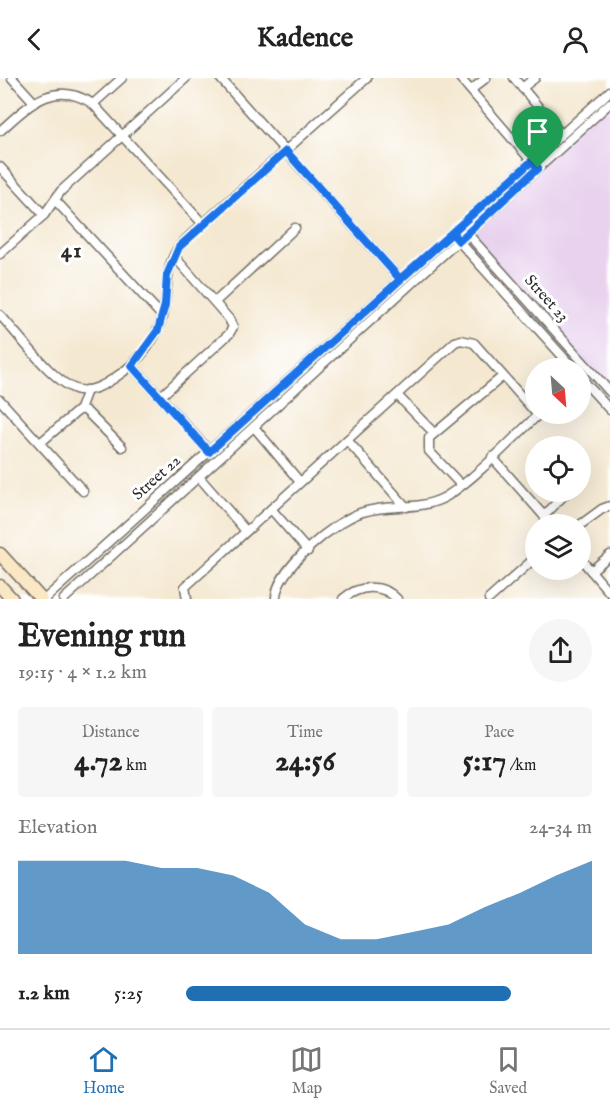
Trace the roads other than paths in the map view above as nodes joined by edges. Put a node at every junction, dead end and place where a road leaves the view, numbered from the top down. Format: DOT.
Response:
graph roads {
  1 [pos="12,78"];
  2 [pos="122,78"];
  3 [pos="186,78"];
  4 [pos="220,78"];
  5 [pos="367,78"];
  6 [pos="460,78"];
  7 [pos="486,78"];
  8 [pos="514,78"];
  9 [pos="535,78"];
  10 [pos="522,88"];
  11 [pos="471,90"];
  12 [pos="610,91"];
  13 [pos="33,101"];
  14 [pos="610,103"];
  15 [pos="93,104"];
  16 [pos="0,131"];
  17 [pos="561,134"];
  18 [pos="122,136"];
  19 [pos="286,151"];
  20 [pos="535,165"];
  21 [pos="0,167"];
  22 [pos="56,200"];
  23 [pos="44,215"];
  24 [pos="203,224"];
  25 [pos="460,226"];
  26 [pos="295,228"];
  27 [pos="452,233"];
  28 [pos="468,234"];
  29 [pos="459,241"];
  30 [pos="0,254"];
  31 [pos="174,256"];
  32 [pos="400,279"];
  33 [pos="215,302"];
  34 [pos="0,315"];
  35 [pos="163,317"];
  36 [pos="564,358"];
  37 [pos="132,366"];
  38 [pos="503,376"];
  39 [pos="591,389"];
  40 [pos="87,390"];
  41 [pos="610,392"];
  42 [pos="397,394"];
  43 [pos="160,397"];
  44 [pos="0,400"];
  45 [pos="525,401"];
  46 [pos="80,409"];
  47 [pos="610,410"];
  48 [pos="527,424"];
  49 [pos="254,427"];
  50 [pos="434,433"];
  51 [pos="347,440"];
  52 [pos="40,442"];
  53 [pos="122,447"];
  54 [pos="209,452"];
  55 [pos="492,457"];
  56 [pos="199,477"];
  57 [pos="300,483"];
  58 [pos="461,485"];
  59 [pos="82,491"];
  60 [pos="557,502"];
  61 [pos="610,506"];
  62 [pos="406,507"];
  63 [pos="271,509"];
  64 [pos="542,514"];
  65 [pos="546,514"];
  66 [pos="591,517"];
  67 [pos="246,531"];
  68 [pos="308,550"];
  69 [pos="0,554"];
  70 [pos="610,555"];
  71 [pos="525,567"];
  72 [pos="591,571"];
  73 [pos="0,586"];
  74 [pos="610,593"];
  75 [pos="493,598"];
  76 [pos="12,599"];
  77 [pos="43,599"];
  78 [pos="64,599"];
  79 [pos="187,599"];
  80 [pos="276,599"];
  81 [pos="343,599"];
  82 [pos="397,599"];
  1 -- 13 [label="street"];
  2 -- 15 [label="street"];
  3 -- 18 [label="street"];
  4 -- 19 [label="street"];
  5 -- 19 [label="street"];
  6 -- 11 [label="street"];
  7 -- 11 [label="street"];
  8 -- 10 [label="street"];
  9 -- 10 [label="street"];
  10 -- 17 [label="street"];
  11 -- 20 [label="street"];
  12 -- 17 [label="street, Street 22"];
  13 -- 15 [label="street"];
  13 -- 16 [label="street"];
  14 -- 20 [label="street, Street 22"];
  15 -- 18 [label="street"];
  17 -- 20 [label="street, Street 22"];
  18 -- 22 [label="street"];
  18 -- 24 [label="street"];
  19 -- 24 [label="street"];
  19 -- 32 [label="street"];
  20 -- 25 [label="street, Street 22"];
  20 -- 28 [label="street, Street 22"];
  21 -- 23 [label="street"];
  22 -- 23 [label="street"];
  22 -- 35 [label="street"];
  23 -- 30 [label="street"];
  24 -- 31 [label="street"];
  25 -- 27 [label="street, Street 22"];
  25 -- 28 [label="street, Street 23"];
  26 -- 33 [label="street"];
  27 -- 29 [label="street, Street 23"];
  27 -- 32 [label="street, Street 22"];
  28 -- 29 [label="street, Street 22"];
  28 -- 41 [label="street, Street 23"];
  29 -- 36 [label="street, Street 23"];
  29 -- 49 [label="street, Street 22"];
  31 -- 33 [label="street"];
  31 -- 35 [label="street"];
  32 -- 54 [label="street, Street 22"];
  33 -- 43 [label="street"];
  34 -- 40 [label="street"];
  35 -- 37 [label="street"];
  37 -- 40 [label="street"];
  37 -- 43 [label="street"];
  38 -- 42 [label="street"];
  38 -- 45 [label="street"];
  38 -- 50 [label="street"];
  39 -- 47 [label="street"];
  40 -- 46 [label="street"];
  42 -- 50 [label="street"];
  42 -- 51 [label="street"];
  43 -- 54 [label="street"];
  44 -- 52 [label="street"];
  46 -- 52 [label="street"];
  46 -- 53 [label="street"];
  48 -- 55 [label="street"];
  49 -- 56 [label="street, Street 22"];
  49 -- 57 [label="street"];
  50 -- 58 [label="street"];
  51 -- 57 [label="street"];
  51 -- 62 [label="street"];
  52 -- 59 [label="street"];
  54 -- 77 [label="street, Street 22"];
  55 -- 58 [label="street"];
  55 -- 64 [label="street"];
  56 -- 67 [label="street"];
  56 -- 78 [label="street, Street 22"];
  57 -- 63 [label="street"];
  58 -- 62 [label="street"];
  60 -- 65 [label="street"];
  61 -- 66 [label="street"];
  62 -- 68 [label="street"];
  63 -- 67 [label="street"];
  63 -- 68 [label="street"];
  67 -- 79 [label="street"];
  68 -- 80 [label="street"];
  69 -- 77 [label="main road"];
  70 -- 72 [label="street"];
  71 -- 75 [label="street"];
  72 -- 74 [label="street"];
  73 -- 76 [label="main road"];
  81 -- 82 [label="street"];
}
